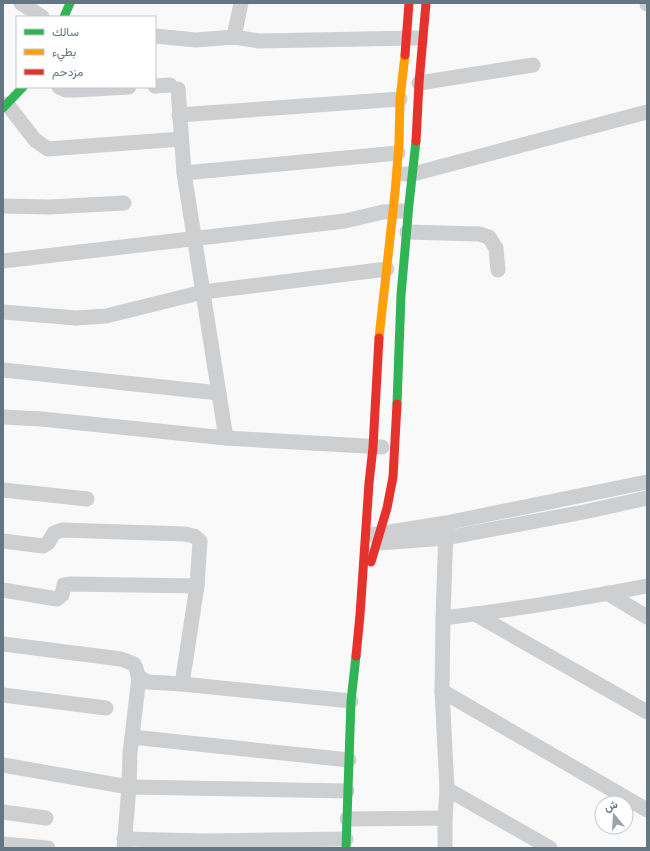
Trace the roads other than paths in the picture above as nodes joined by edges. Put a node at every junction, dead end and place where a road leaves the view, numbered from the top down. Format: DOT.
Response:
graph roads {
  1 [pos="21,3"];
  2 [pos="70,3"];
  3 [pos="241,3"];
  4 [pos="409,3"];
  5 [pos="426,3"];
  6 [pos="40,16"];
  7 [pos="64,16"];
  8 [pos="156,36"];
  9 [pos="234,37"];
  10 [pos="407,38"];
  11 [pos="422,38"];
  12 [pos="533,65"];
  13 [pos="419,83"];
  14 [pos="156,86"];
  15 [pos="22,88"];
  16 [pos="61,88"];
  17 [pos="111,88"];
  18 [pos="400,99"];
  19 [pos="5,106"];
  20 [pos="647,112"];
  21 [pos="179,115"];
  22 [pos="182,139"];
  23 [pos="398,153"];
  24 [pos="184,173"];
  25 [pos="413,174"];
  26 [pos="396,175"];
  27 [pos="124,203"];
  28 [pos="3,206"];
  29 [pos="392,211"];
  30 [pos="409,211"];
  31 [pos="407,232"];
  32 [pos="194,238"];
  33 [pos="3,261"];
  34 [pos="387,269"];
  35 [pos="498,270"];
  36 [pos="203,292"];
  37 [pos="3,312"];
  38 [pos="3,370"];
  39 [pos="219,393"];
  40 [pos="3,417"];
  41 [pos="226,438"];
  42 [pos="373,447"];
  43 [pos="395,448"];
  44 [pos="647,482"];
  45 [pos="3,490"];
  46 [pos="647,498"];
  47 [pos="87,499"];
  48 [pos="446,530"];
  49 [pos="371,539"];
  50 [pos="3,541"];
  51 [pos="197,586"];
  52 [pos="647,586"];
  53 [pos="362,587"];
  54 [pos="3,590"];
  55 [pos="607,594"];
  56 [pos="476,614"];
  57 [pos="647,617"];
  58 [pos="443,618"];
  59 [pos="3,644"];
  60 [pos="139,677"];
  61 [pos="182,684"];
  62 [pos="442,691"];
  63 [pos="3,695"];
  64 [pos="351,701"];
  65 [pos="106,708"];
  66 [pos="647,712"];
  67 [pos="132,737"];
  68 [pos="349,760"];
  69 [pos="3,765"];
  70 [pos="128,787"];
  71 [pos="447,789"];
  72 [pos="347,791"];
  73 [pos="647,810"];
  74 [pos="3,812"];
  75 [pos="46,818"];
  76 [pos="445,818"];
  77 [pos="347,819"];
  78 [pos="124,843"];
  79 [pos="3,844"];
  80 [pos="346,844"];
  81 [pos="48,848"];
  82 [pos="445,848"];
  83 [pos="550,848"];
  1 -- 6 [label="street"];
  2 -- 7 [label="street"];
  3 -- 9 [label="street"];
  4 -- 10 [label="street"];
  5 -- 11 [label="street"];
  8 -- 9 [label="street"];
  9 -- 10 [label="street"];
  10 -- 11 [label="street"];
  10 -- 18 [label="street"];
  11 -- 13 [label="street"];
  12 -- 13 [label="street"];
  13 -- 25 [label="street"];
  14 -- 21 [label="street"];
  15 -- 19 [label="street"];
  16 -- 17 [label="street"];
  18 -- 21 [label="street"];
  18 -- 23 [label="street"];
  19 -- 22 [label="street"];
  20 -- 25 [label="street"];
  21 -- 22 [label="street"];
  22 -- 24 [label="street"];
  23 -- 24 [label="street"];
  23 -- 26 [label="street"];
  24 -- 32 [label="street"];
  25 -- 26 [label="street"];
  25 -- 30 [label="street"];
  26 -- 29 [label="street"];
  27 -- 28 [label="street"];
  29 -- 30 [label="street"];
  29 -- 32 [label="street"];
  29 -- 34 [label="street"];
  30 -- 31 [label="street"];
  31 -- 35 [label="street"];
  31 -- 43 [label="street"];
  32 -- 33 [label="street"];
  32 -- 36 [label="street"];
  34 -- 36 [label="street"];
  34 -- 42 [label="street"];
  36 -- 37 [label="street"];
  36 -- 39 [label="street"];
  38 -- 39 [label="street"];
  39 -- 41 [label="street"];
  40 -- 41 [label="street"];
  41 -- 42 [label="street"];
  42 -- 43 [label="street"];
  42 -- 49 [label="street"];
  43 -- 49 [label="street"];
  44 -- 48 [label="street"];
  45 -- 47 [label="street"];
  46 -- 48 [label="street"];
  48 -- 49 [label="street"];
  48 -- 58 [label="street"];
  49 -- 53 [label="street"];
  49 -- 53 [label="street"];
  50 -- 51 [label="street"];
  51 -- 54 [label="street"];
  51 -- 61 [label="street"];
  52 -- 55 [label="street"];
  53 -- 64 [label="street"];
  55 -- 56 [label="street"];
  55 -- 57 [label="street"];
  56 -- 58 [label="street"];
  56 -- 66 [label="street"];
  58 -- 62 [label="street"];
  59 -- 60 [label="street"];
  60 -- 61 [label="street"];
  60 -- 67 [label="street"];
  61 -- 64 [label="street"];
  62 -- 71 [label="street"];
  62 -- 73 [label="street"];
  63 -- 65 [label="street"];
  64 -- 68 [label="street"];
  67 -- 68 [label="street"];
  67 -- 70 [label="street"];
  68 -- 72 [label="street"];
  69 -- 70 [label="street"];
  70 -- 72 [label="street"];
  70 -- 78 [label="street"];
  71 -- 76 [label="street"];
  71 -- 83 [label="street"];
  72 -- 77 [label="street"];
  74 -- 75 [label="street"];
  76 -- 77 [label="street"];
  76 -- 82 [label="street"];
  77 -- 80 [label="street"];
  78 -- 80 [label="street"];
  79 -- 81 [label="street"];
}
